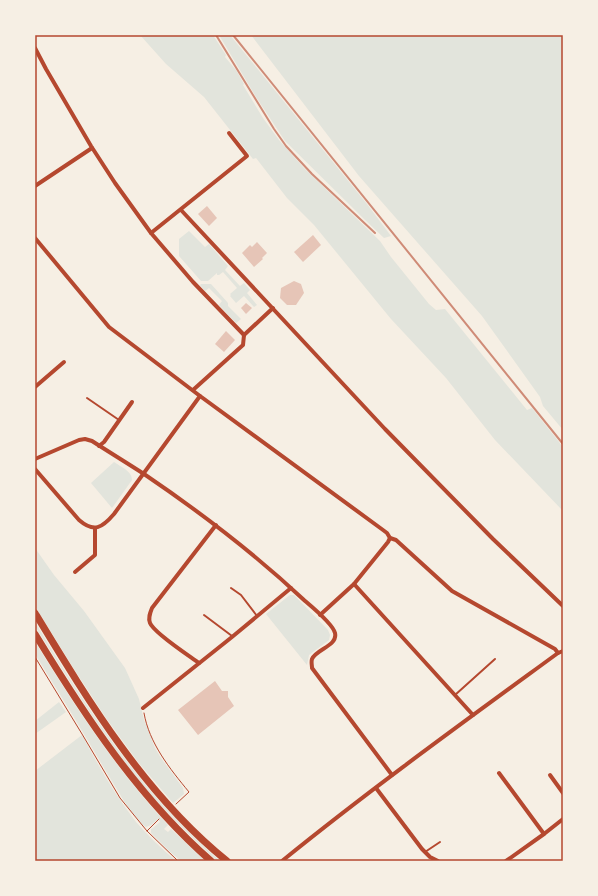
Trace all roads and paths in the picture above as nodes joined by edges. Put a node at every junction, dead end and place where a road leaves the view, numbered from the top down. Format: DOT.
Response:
graph roads {
  1 [pos="35,48"];
  2 [pos="229,133"];
  3 [pos="92,148"];
  4 [pos="35,186"];
  5 [pos="182,210"];
  6 [pos="151,233"];
  7 [pos="35,238"];
  8 [pos="273,308"];
  9 [pos="244,335"];
  10 [pos="64,362"];
  11 [pos="35,387"];
  12 [pos="193,390"];
  13 [pos="200,396"];
  14 [pos="87,398"];
  15 [pos="132,402"];
  16 [pos="119,420"];
  17 [pos="99,446"];
  18 [pos="35,459"];
  19 [pos="35,469"];
  20 [pos="143,473"];
  21 [pos="216,525"];
  22 [pos="95,528"];
  23 [pos="390,538"];
  24 [pos="75,572"];
  25 [pos="354,584"];
  26 [pos="231,588"];
  27 [pos="292,588"];
  28 [pos="563,606"];
  29 [pos="35,613"];
  30 [pos="204,615"];
  31 [pos="320,615"];
  32 [pos="257,616"];
  33 [pos="35,634"];
  34 [pos="232,637"];
  35 [pos="561,652"];
  36 [pos="35,657"];
  37 [pos="495,659"];
  38 [pos="199,663"];
  39 [pos="455,695"];
  40 [pos="143,708"];
  41 [pos="473,715"];
  42 [pos="499,773"];
  43 [pos="392,775"];
  44 [pos="550,776"];
  45 [pos="376,788"];
  46 [pos="563,793"];
  47 [pos="186,795"];
  48 [pos="563,819"];
  49 [pos="150,828"];
  50 [pos="146,831"];
  51 [pos="544,834"];
  52 [pos="440,842"];
  53 [pos="425,852"];
  54 [pos="178,861"];
  55 [pos="210,861"];
  56 [pos="227,861"];
  57 [pos="282,861"];
  58 [pos="438,861"];
  59 [pos="507,861"];
  1 -- 3 [label="street"];
  2 -- 5 [label="street"];
  3 -- 4 [label="street"];
  3 -- 6 [label="street"];
  5 -- 6 [label="street"];
  5 -- 8 [label="street"];
  6 -- 9 [label="street"];
  7 -- 12 [label="street"];
  8 -- 9 [label="street"];
  8 -- 28 [label="street"];
  9 -- 12 [label="street"];
  10 -- 11 [label="street"];
  12 -- 13 [label="street"];
  13 -- 20 [label="street"];
  13 -- 23 [label="street"];
  14 -- 16 [label="lane"];
  15 -- 16 [label="street"];
  16 -- 17 [label="street"];
  17 -- 18 [label="street"];
  17 -- 20 [label="street"];
  19 -- 22 [label="street"];
  20 -- 21 [label="street"];
  20 -- 22 [label="street"];
  21 -- 27 [label="street"];
  21 -- 38 [label="street"];
  22 -- 24 [label="street"];
  23 -- 25 [label="street"];
  23 -- 35 [label="street"];
  25 -- 31 [label="street"];
  25 -- 39 [label="street"];
  26 -- 32 [label="lane"];
  27 -- 31 [label="street"];
  27 -- 32 [label="street"];
  29 -- 56 [label="highway"];
  30 -- 34 [label="lane"];
  31 -- 43 [label="street"];
  32 -- 34 [label="street"];
  33 -- 55 [label="highway"];
  34 -- 38 [label="street"];
  35 -- 41 [label="street"];
  36 -- 50 [label="path"];
  37 -- 39 [label="lane"];
  38 -- 40 [label="street"];
  39 -- 41 [label="street"];
  40 -- 47 [label="path"];
  41 -- 43 [label="street"];
  42 -- 51 [label="street"];
  43 -- 45 [label="street"];
  44 -- 46 [label="street"];
  45 -- 53 [label="street"];
  45 -- 57 [label="street"];
  48 -- 51 [label="street"];
  49 -- 50 [label="path"];
  50 -- 54 [label="path"];
  51 -- 59 [label="street"];
  52 -- 53 [label="lane"];
  53 -- 58 [label="street"];
}
